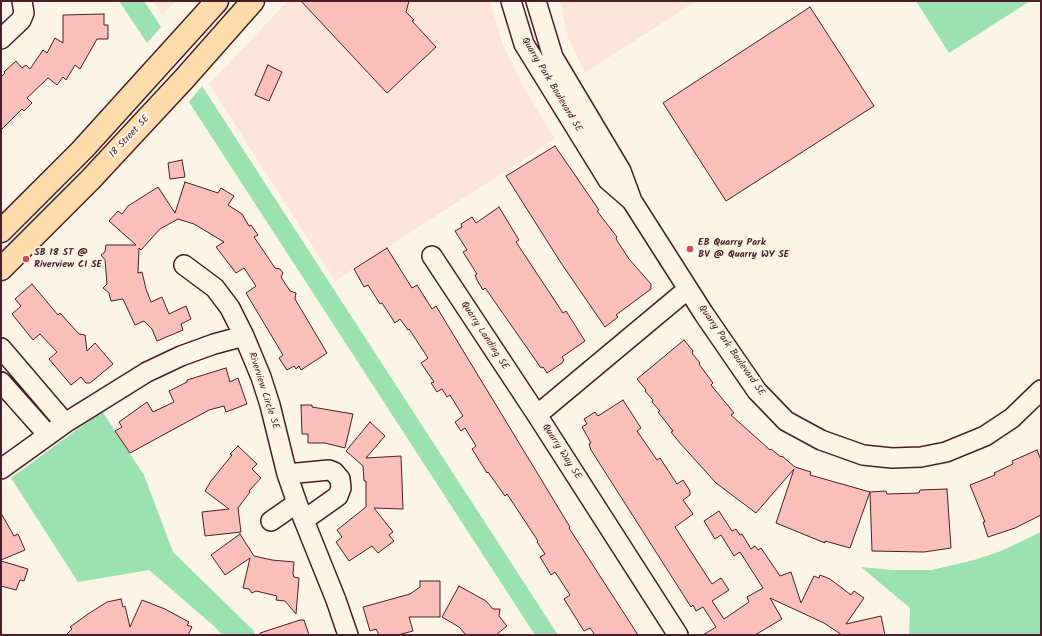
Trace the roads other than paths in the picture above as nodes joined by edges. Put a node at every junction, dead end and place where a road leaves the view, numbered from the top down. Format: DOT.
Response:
graph roads {
  1 [pos="22,1"];
  2 [pos="217,1"];
  3 [pos="253,1"];
  4 [pos="511,1"];
  5 [pos="536,1"];
  6 [pos="1,39"];
  7 [pos="632,201"];
  8 [pos="4,226"];
  9 [pos="432,256"];
  10 [pos="184,265"];
  11 [pos="1,268"];
  12 [pos="688,289"];
  13 [pos="244,336"];
  14 [pos="1,348"];
  15 [pos="1,382"];
  16 [pos="1041,390"];
  17 [pos="537,415"];
  18 [pos="65,423"];
  19 [pos="48,435"];
  20 [pos="1,469"];
  21 [pos="287,474"];
  22 [pos="297,503"];
  23 [pos="271,520"];
  24 [pos="304,520"];
  25 [pos="348,635"];
  26 [pos="678,635"];
  1 -- 6 [label="street"];
  2 -- 8 [label="main road"];
  3 -- 11 [label="main road, 18 Street SE"];
  4 -- 7 [label="street, Quarry Park Boulevard SE"];
  5 -- 7 [label="street, Quarry Park Boulevard SE"];
  7 -- 12 [label="street, Quarry Park Boulevard SE"];
  9 -- 17 [label="street, Quarry Landing SE"];
  10 -- 13 [label="street, Riverview Circle SE"];
  12 -- 16 [label="street, Quarry Park Boulevard SE"];
  12 -- 17 [label="street, Quarry Way SE"];
  13 -- 18 [label="street"];
  13 -- 21 [label="street, Riverview Circle SE"];
  14 -- 18 [label="street"];
  15 -- 19 [label="street"];
  17 -- 26 [label="street, Quarry Way SE"];
  18 -- 19 [label="street"];
  19 -- 20 [label="street"];
  21 -- 22 [label="street, Riverview Circle SE"];
  21 -- 24 [label="street"];
  22 -- 23 [label="street"];
  22 -- 24 [label="street, Riverview Circle SE"];
  24 -- 25 [label="street, Riverview Circle SE"];
}
